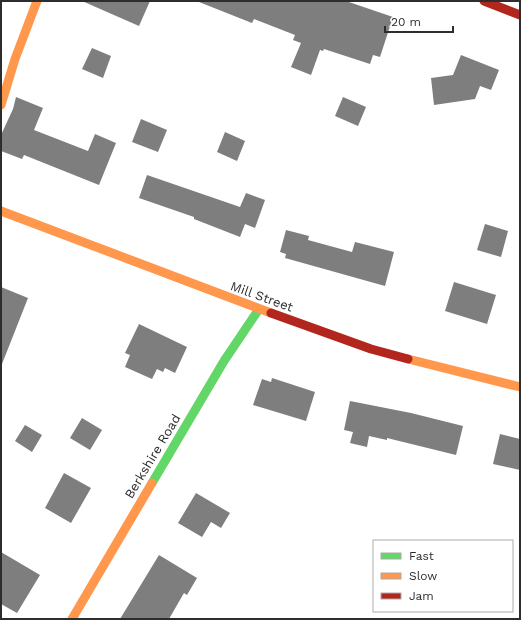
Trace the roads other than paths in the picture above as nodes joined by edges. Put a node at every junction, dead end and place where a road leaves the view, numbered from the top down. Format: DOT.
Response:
graph roads {
  1 [pos="37,1"];
  2 [pos="484,1"];
  3 [pos="520,15"];
  4 [pos="1,104"];
  5 [pos="1,211"];
  6 [pos="259,310"];
  7 [pos="520,387"];
  8 [pos="72,619"];
  1 -- 4 [label="street"];
  2 -- 3 [label="street"];
  5 -- 6 [label="street, Mill Street"];
  6 -- 7 [label="street, Mill Street"];
  6 -- 8 [label="street, Berkshire Road"];
}
